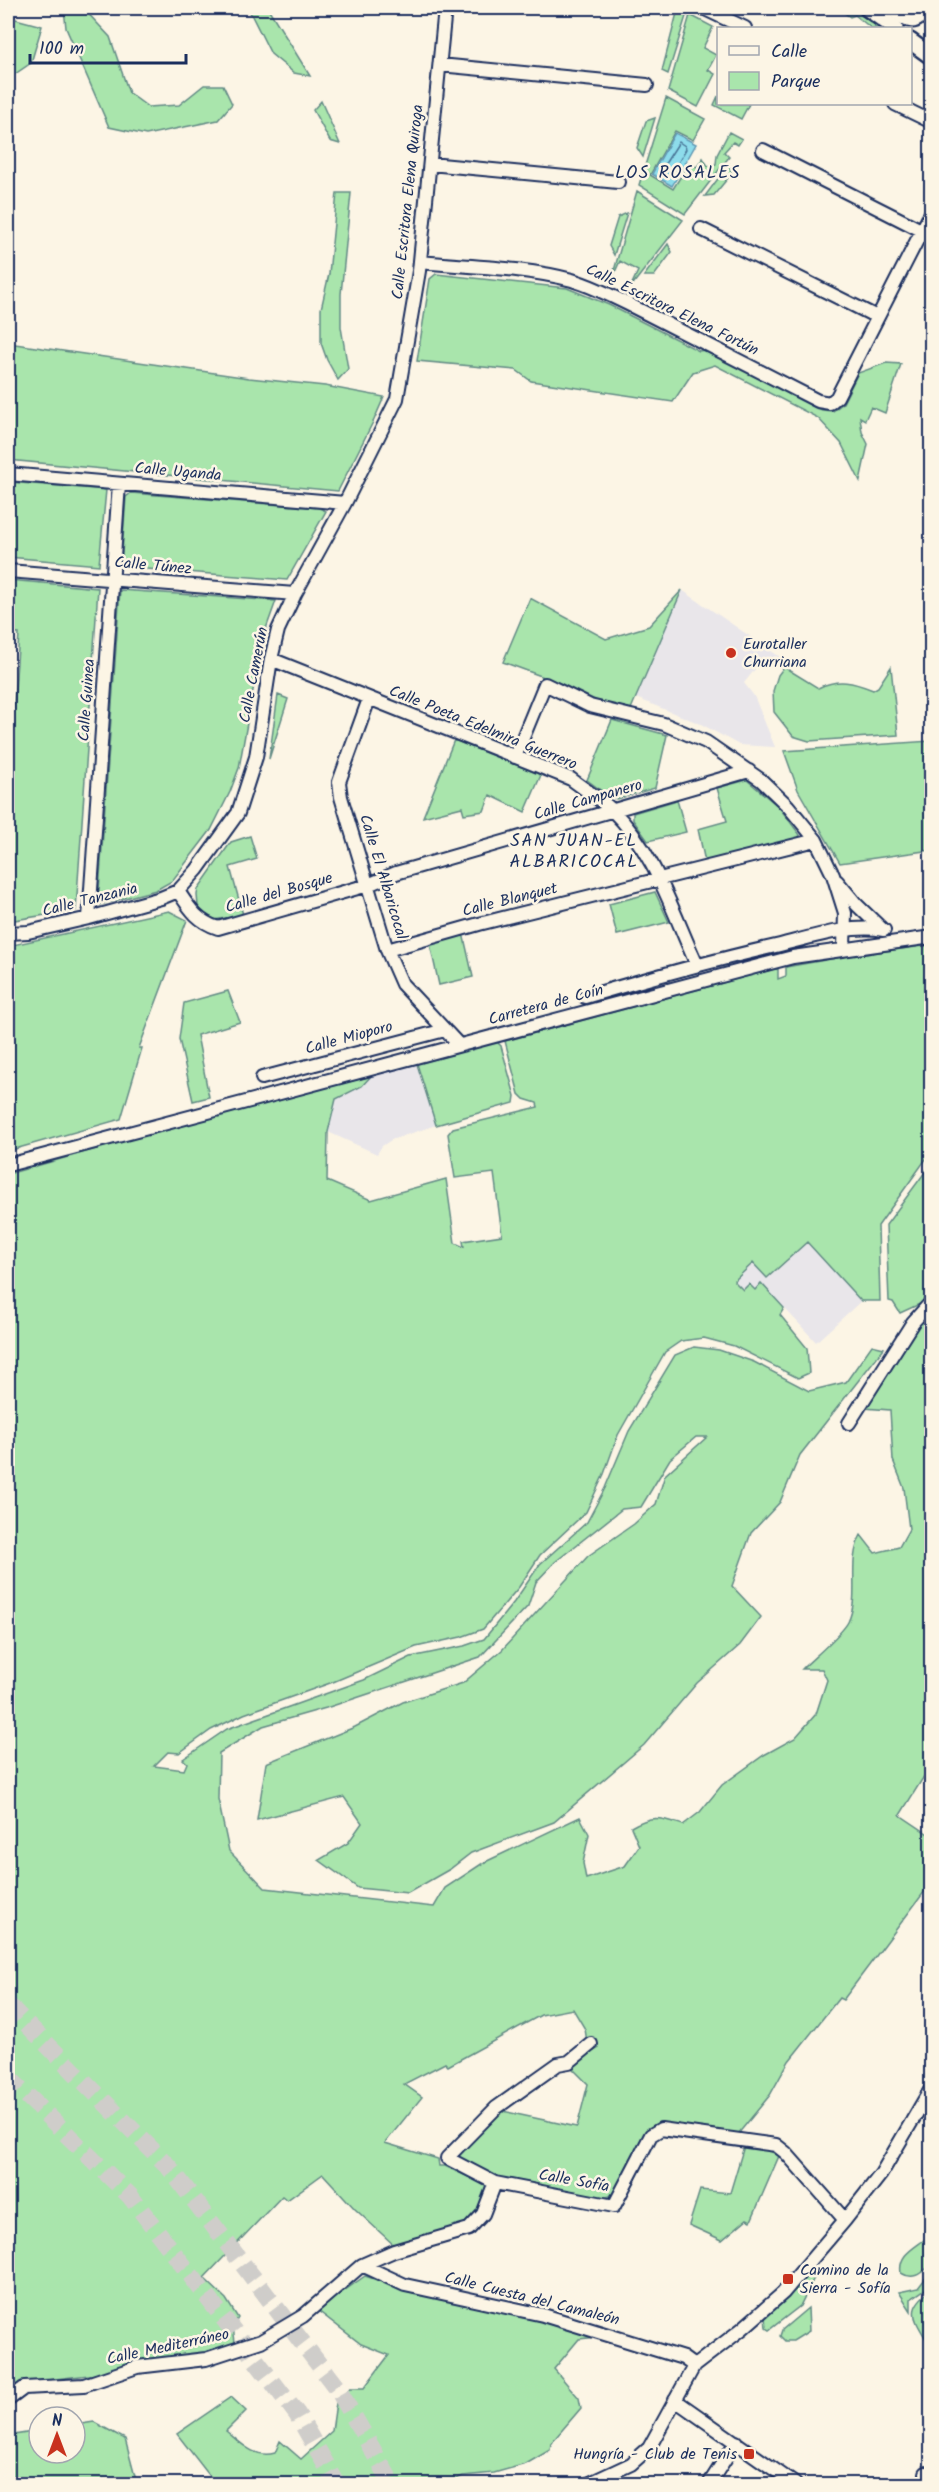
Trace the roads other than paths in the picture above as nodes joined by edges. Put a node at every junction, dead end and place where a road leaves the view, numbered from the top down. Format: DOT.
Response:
graph roads {
  1 [pos="445,8"];
  2 [pos="703,8"];
  3 [pos="867,8"];
  4 [pos="890,8"];
  5 [pos="927,8"];
  6 [pos="743,27"];
  7 [pos="894,27"];
  8 [pos="912,42"];
  9 [pos="932,57"];
  10 [pos="440,65"];
  11 [pos="647,85"];
  12 [pos="897,105"];
  13 [pos="932,122"];
  14 [pos="763,150"];
  15 [pos="430,164"];
  16 [pos="618,182"];
  17 [pos="932,211"];
  18 [pos="701,229"];
  19 [pos="921,230"];
  20 [pos="420,262"];
  21 [pos="877,318"];
  22 [pos="397,399"];
  23 [pos="8,474"];
  24 [pos="118,484"];
  25 [pos="345,503"];
  26 [pos="8,571"];
  27 [pos="112,579"];
  28 [pos="295,594"];
  29 [pos="271,659"];
  30 [pos="369,699"];
  31 [pos="515,757"];
  32 [pos="749,771"];
  33 [pos="612,810"];
  34 [pos="816,840"];
  35 [pos="833,875"];
  36 [pos="660,880"];
  37 [pos="368,885"];
  38 [pos="178,891"];
  39 [pos="89,918"];
  40 [pos="884,930"];
  41 [pos="845,931"];
  42 [pos="8,933"];
  43 [pos="932,937"];
  44 [pos="905,940"];
  45 [pos="844,948"];
  46 [pos="387,950"];
  47 [pos="697,965"];
  48 [pos="585,997"];
  49 [pos="445,1030"];
  50 [pos="459,1045"];
  51 [pos="262,1078"];
  52 [pos="8,1165"];
  53 [pos="932,1301"];
  54 [pos="849,1423"];
  55 [pos="591,2044"];
  56 [pos="932,2087"];
  57 [pos="495,2183"];
  58 [pos="845,2220"];
  59 [pos="362,2265"];
  60 [pos="693,2366"];
  61 [pos="8,2400"];
  62 [pos="675,2400"];
  63 [pos="736,2442"];
  64 [pos="588,2484"];
  65 [pos="709,2484"];
  66 [pos="795,2484"];
  1 -- 10 [label="street, Calle Escritora Elena Quiroga"];
  2 -- 6 [label="street"];
  3 -- 7 [label="main road"];
  4 -- 5 [label="street"];
  8 -- 9 [label="main road"];
  10 -- 11 [label="street"];
  10 -- 15 [label="street, Calle Escritora Elena Quiroga"];
  12 -- 13 [label="street"];
  14 -- 19 [label="street"];
  15 -- 16 [label="street"];
  15 -- 20 [label="street, Calle Escritora Elena Quiroga"];
  17 -- 19 [label="street"];
  18 -- 21 [label="street"];
  19 -- 21 [label="street"];
  20 -- 21 [label="street, Calle Escritora Elena Fortún"];
  20 -- 22 [label="street, Calle Escritora Elena Quiroga"];
  22 -- 25 [label="street, Calle Camerún"];
  23 -- 24 [label="street, Calle Uganda"];
  24 -- 25 [label="street, Calle Uganda"];
  24 -- 27 [label="street, Calle Guinea"];
  25 -- 28 [label="street, Calle Camerún"];
  26 -- 27 [label="street, Calle Túnez"];
  27 -- 28 [label="street, Calle Túnez"];
  27 -- 39 [label="street, Calle Guinea"];
  28 -- 29 [label="street, Calle Camerún"];
  29 -- 30 [label="street, Calle Poeta Edelmira Guerrero"];
  29 -- 38 [label="street, Calle Camerún"];
  30 -- 31 [label="street, Calle Poeta Edelmira Guerrero"];
  30 -- 37 [label="street, Calle El Albaricocal"];
  31 -- 32 [label="street"];
  31 -- 33 [label="street, Calle Poeta Edelmira Guerrero"];
  32 -- 33 [label="street, Calle Campanero"];
  32 -- 34 [label="street"];
  33 -- 36 [label="street, Calle Poeta Edelmira Guerrero"];
  33 -- 37 [label="street, Calle Campanero"];
  34 -- 35 [label="street"];
  34 -- 36 [label="street, Calle Blanquet"];
  35 -- 40 [label="street"];
  35 -- 41 [label="street"];
  36 -- 46 [label="street, Calle Blanquet"];
  36 -- 47 [label="street, Calle Poeta Edelmira Guerrero"];
  37 -- 38 [label="street, Calle del Bosque"];
  37 -- 46 [label="street, Calle El Albaricocal"];
  38 -- 39 [label="street, Calle Tanzania"];
  39 -- 42 [label="street, Calle Tanzania"];
  40 -- 41 [label="street, Carretera de Coín"];
  40 -- 44 [label="street"];
  41 -- 45 [label="street"];
  41 -- 47 [label="street, Carretera de Coín"];
  43 -- 44 [label="street, Carretera de Coín"];
  44 -- 45 [label="street, Carretera de Coín"];
  45 -- 50 [label="street, Carretera de Coín"];
  46 -- 49 [label="street, Calle El Albaricocal"];
  47 -- 48 [label="street, Carretera de Coín"];
  49 -- 50 [label="street, Calle El Albaricocal"];
  49 -- 51 [label="street, Calle Mioporo"];
  50 -- 52 [label="street, Carretera de Coín"];
  53 -- 54 [label="street"];
  55 -- 57 [label="street, Calle Sofía"];
  56 -- 58 [label="street"];
  57 -- 58 [label="street, Calle Sofía"];
  57 -- 59 [label="street, Calle Mediterráneo"];
  58 -- 60 [label="street"];
  59 -- 60 [label="street, Calle Cuesta del Camaleón"];
  59 -- 61 [label="street, Calle Mediterráneo"];
  60 -- 62 [label="street"];
  62 -- 63 [label="street"];
  62 -- 64 [label="street"];
  63 -- 65 [label="street"];
  63 -- 66 [label="street"];
}
